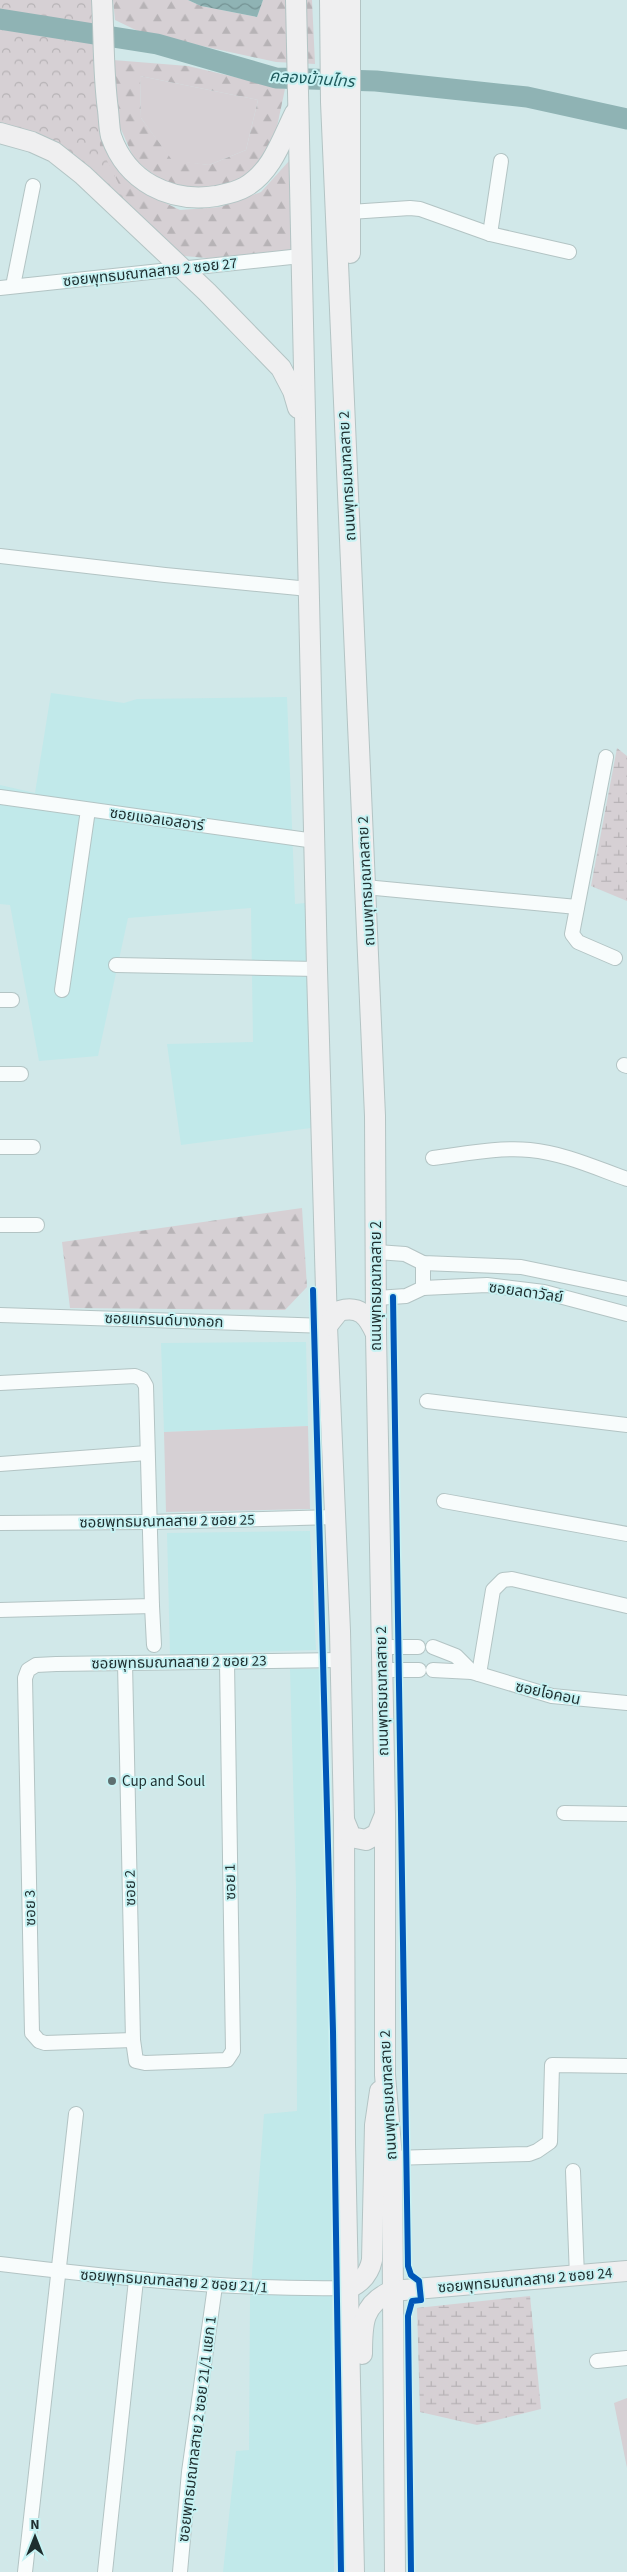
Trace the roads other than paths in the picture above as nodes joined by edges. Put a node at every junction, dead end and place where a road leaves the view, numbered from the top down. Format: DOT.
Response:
graph roads {
  1 [pos="296,0"];
  2 [pos="330,0"];
  3 [pos="350,0"];
  4 [pos="102,7"];
  5 [pos="297,100"];
  6 [pos="340,101"];
  7 [pos="0,133"];
  8 [pos="501,161"];
  9 [pos="33,186"];
  10 [pos="350,212"];
  11 [pos="490,234"];
  12 [pos="569,252"];
  13 [pos="300,256"];
  14 [pos="180,268"];
  15 [pos="7,287"];
  16 [pos="305,437"];
  17 [pos="347,492"];
  18 [pos="0,556"];
  19 [pos="309,588"];
  20 [pos="606,757"];
  21 [pos="0,796"];
  22 [pos="88,810"];
  23 [pos="315,840"];
  24 [pos="365,887"];
  25 [pos="577,907"];
  26 [pos="614,958"];
  27 [pos="116,965"];
  28 [pos="317,969"];
  29 [pos="62,990"];
  30 [pos="0,1074"];
  31 [pos="21,1074"];
  32 [pos="0,1147"];
  33 [pos="32,1147"];
  34 [pos="433,1158"];
  35 [pos="627,1179"];
  36 [pos="0,1225"];
  37 [pos="37,1225"];
  38 [pos="377,1252"];
  39 [pos="423,1263"];
  40 [pos="423,1288"];
  41 [pos="627,1289"];
  42 [pos="376,1298"];
  43 [pos="627,1314"];
  44 [pos="0,1315"];
  45 [pos="327,1326"];
  46 [pos="376,1334"];
  47 [pos="0,1383"];
  48 [pos="427,1401"];
  49 [pos="627,1425"];
  50 [pos="146,1453"];
  51 [pos="0,1464"];
  52 [pos="444,1502"];
  53 [pos="335,1517"];
  54 [pos="149,1522"];
  55 [pos="0,1523"];
  56 [pos="627,1534"];
  57 [pos="152,1606"];
  58 [pos="627,1606"];
  59 [pos="0,1610"];
  60 [pos="154,1645"];
  61 [pos="380,1647"];
  62 [pos="418,1647"];
  63 [pos="433,1647"];
  64 [pos="341,1660"];
  65 [pos="227,1662"];
  66 [pos="125,1663"];
  67 [pos="381,1670"];
  68 [pos="475,1673"];
  69 [pos="25,1678"];
  70 [pos="627,1703"];
  71 [pos="564,1813"];
  72 [pos="627,1814"];
  73 [pos="385,1815"];
  74 [pos="344,1820"];
  75 [pos="133,2040"];
  76 [pos="186,2062"];
  77 [pos="627,2066"];
  78 [pos="385,2074"];
  79 [pos="76,2114"];
  80 [pos="392,2158"];
  81 [pos="573,2170"];
  82 [pos="0,2264"];
  83 [pos="627,2271"];
  84 [pos="59,2272"];
  85 [pos="577,2277"];
  86 [pos="136,2280"];
  87 [pos="215,2286"];
  88 [pos="349,2288"];
  89 [pos="392,2291"];
  90 [pos="627,2358"];
  91 [pos="597,2361"];
  92 [pos="353,2493"];
  93 [pos="25,2572"];
  94 [pos="105,2572"];
  95 [pos="180,2572"];
  96 [pos="354,2572"];
  97 [pos="395,2572"];
  1 -- 5 [label="main road"];
  2 -- 6 [label="main road, ถนนพุทธมณฑลสาย 2"];
  3 -- 6 [label="main road"];
  4 -- 5 [label="main road"];
  5 -- 13 [label="main road"];
  6 -- 10 [label="main road"];
  6 -- 17 [label="main road, ถนนพุทธมณฑลสาย 2"];
  7 -- 14 [label="main road"];
  8 -- 11 [label="street"];
  9 -- 15 [label="street"];
  10 -- 11 [label="street"];
  10 -- 17 [label="main road"];
  11 -- 12 [label="street"];
  13 -- 14 [label="street, ซอยพุทธมณฑลสาย 2 ซอย 27"];
  13 -- 16 [label="main road"];
  14 -- 15 [label="street, ซอยพุทธมณฑลสาย 2 ซอย 27"];
  14 -- 16 [label="main road"];
  16 -- 19 [label="main road"];
  17 -- 24 [label="main road, ถนนพุทธมณฑลสาย 2"];
  18 -- 19 [label="street"];
  19 -- 23 [label="main road"];
  20 -- 25 [label="street"];
  21 -- 22 [label="street, ซอยแอลเอสอาร์"];
  22 -- 23 [label="street, ซอยแอลเอสอาร์"];
  22 -- 29 [label="street"];
  23 -- 28 [label="main road"];
  24 -- 25 [label="street"];
  24 -- 38 [label="main road, ถนนพุทธมณฑลสาย 2"];
  25 -- 26 [label="street"];
  27 -- 28 [label="street"];
  28 -- 45 [label="main road"];
  30 -- 31 [label="street"];
  32 -- 33 [label="street"];
  34 -- 35 [label="street"];
  36 -- 37 [label="street"];
  38 -- 39 [label="street, ซอยลดาวัลย์"];
  38 -- 42 [label="main road, ถนนพุทธมณฑลสาย 2"];
  39 -- 40 [label="street"];
  39 -- 41 [label="street, ซอยลดาวัลย์"];
  40 -- 42 [label="street, ซอยลดาวัลย์"];
  40 -- 43 [label="street, ซอยลดาวัลย์"];
  42 -- 46 [label="main road, ถนนพุทธมณฑลสาย 2"];
  44 -- 45 [label="street, ซอยแกรนด์บางกอก"];
  45 -- 46 [label="main road"];
  45 -- 53 [label="main road"];
  46 -- 61 [label="main road, ถนนพุทธมณฑลสาย 2"];
  47 -- 50 [label="street"];
  48 -- 49 [label="street"];
  50 -- 51 [label="street"];
  50 -- 54 [label="street"];
  52 -- 56 [label="street"];
  53 -- 54 [label="street, ซอยพุทธมณฑลสาย 2 ซอย 25"];
  53 -- 64 [label="main road"];
  54 -- 55 [label="street, ซอยพุทธมณฑลสาย 2 ซอย 25"];
  54 -- 57 [label="street"];
  57 -- 59 [label="street"];
  57 -- 60 [label="street"];
  58 -- 68 [label="street"];
  61 -- 62 [label="street"];
  61 -- 67 [label="main road, ถนนพุทธมณฑลสาย 2"];
  63 -- 68 [label="street, ซอยไอคอน"];
  64 -- 65 [label="street, ซอยพุทธมณฑลสาย 2 ซอย 23"];
  64 -- 74 [label="main road"];
  65 -- 66 [label="street, ซอยพุทธมณฑลสาย 2 ซอย 23"];
  65 -- 76 [label="street, ซอย 1"];
  66 -- 69 [label="street, ซอยพุทธมณฑลสาย 2 ซอย 23"];
  66 -- 75 [label="street, ซอย 2"];
  67 -- 68 [label="street, ซอยไอคอน"];
  67 -- 73 [label="main road, ถนนพุทธมณฑลสาย 2"];
  68 -- 70 [label="street, ซอยไอคอน"];
  69 -- 75 [label="street, ซอย 3"];
  71 -- 72 [label="street"];
  73 -- 74 [label="main road"];
  73 -- 78 [label="main road, ถนนพุทธมณฑลสาย 2"];
  74 -- 88 [label="main road"];
  75 -- 76 [label="street, ซอย 2"];
  77 -- 80 [label="street"];
  78 -- 80 [label="main road, ถนนพุทธมณฑลสาย 2"];
  78 -- 88 [label="main road"];
  79 -- 84 [label="street"];
  80 -- 89 [label="main road, ถนนพุทธมณฑลสาย 2"];
  81 -- 85 [label="street"];
  82 -- 84 [label="street, ซอยพุทธมณฑลสาย 2 ซอย 21/1"];
  83 -- 85 [label="main road, ซอยพุทธมณฑลสาย 2 ซอย 24"];
  84 -- 86 [label="street, ซอยพุทธมณฑลสาย 2 ซอย 21/1"];
  84 -- 93 [label="street"];
  85 -- 89 [label="main road, ซอยพุทธมณฑลสาย 2 ซอย 24"];
  86 -- 87 [label="street, ซอยพุทธมณฑลสาย 2 ซอย 21/1"];
  86 -- 94 [label="street"];
  87 -- 88 [label="street, ซอยพุทธมณฑลสาย 2 ซอย 21/1"];
  87 -- 95 [label="street, ซอยพุทธมณฑลสาย 2 ซอย 21/1 แยก 1"];
  88 -- 92 [label="main road"];
  89 -- 92 [label="main road"];
  89 -- 97 [label="main road, ถนนพุทธมณฑลสาย 2"];
  90 -- 91 [label="street"];
  92 -- 96 [label="main road"];
}
